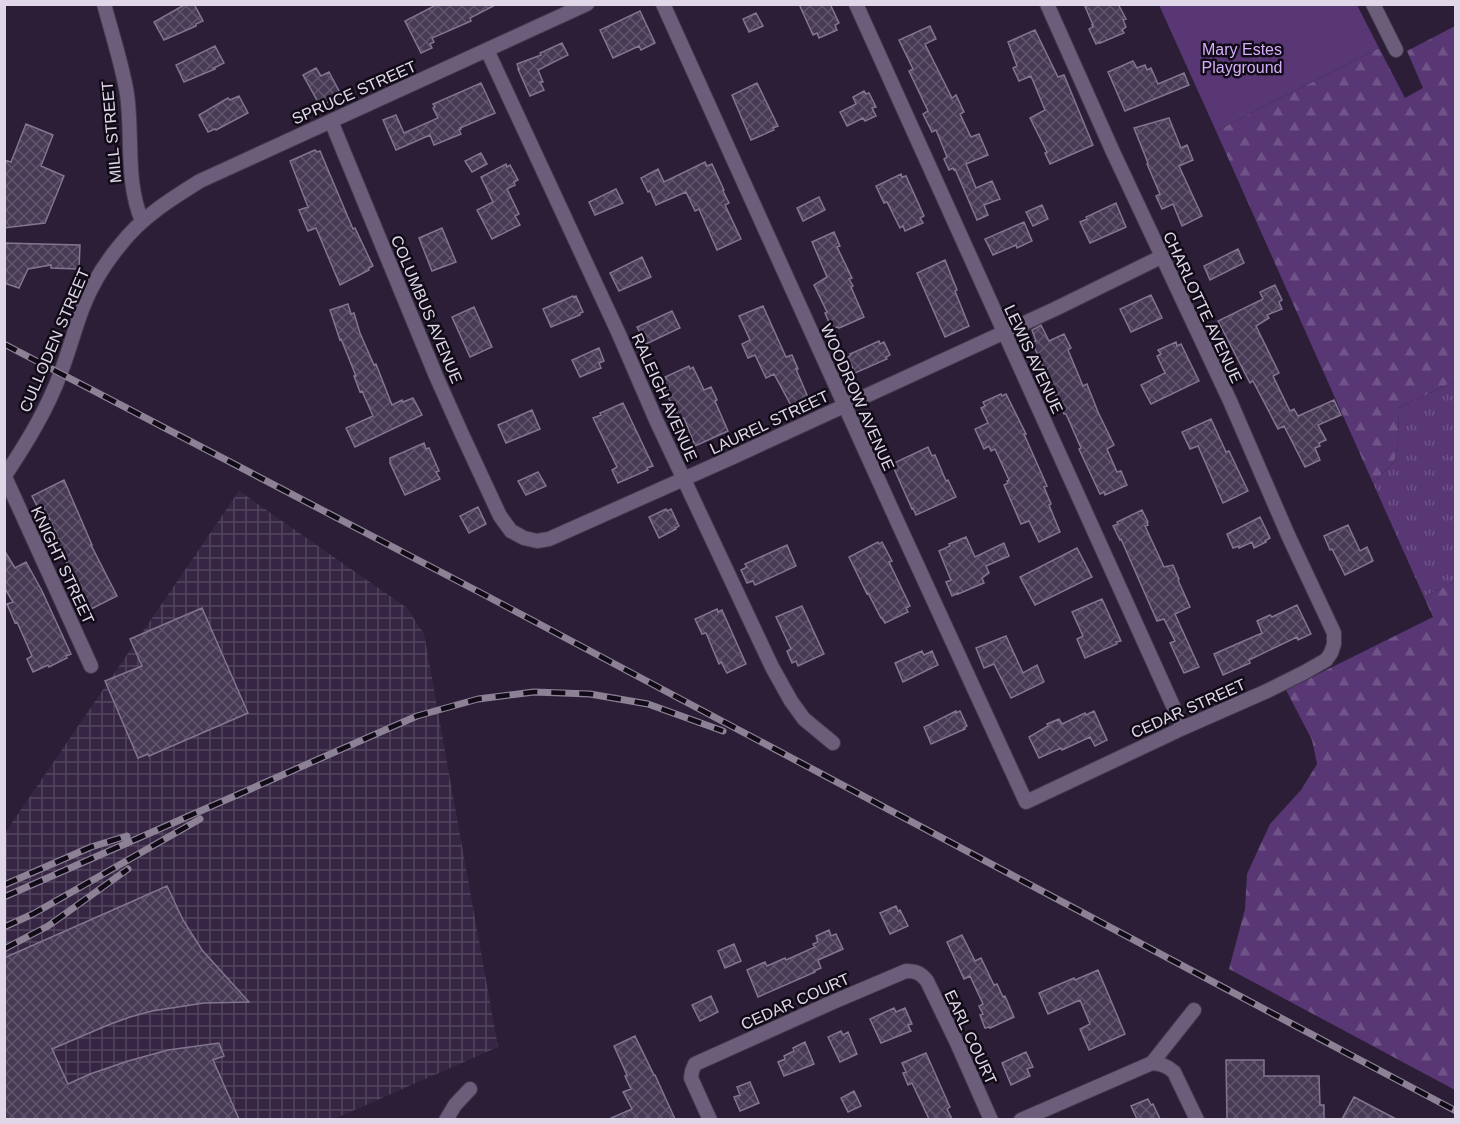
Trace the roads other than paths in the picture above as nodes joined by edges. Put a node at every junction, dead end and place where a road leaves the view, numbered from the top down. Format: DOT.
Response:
graph roads {
  1 [pos="104,4"];
  2 [pos="587,4"];
  3 [pos="663,4"];
  4 [pos="855,4"];
  5 [pos="1047,4"];
  6 [pos="1374,4"];
  7 [pos="1396,50"];
  8 [pos="487,51"];
  9 [pos="331,121"];
  10 [pos="142,221"];
  11 [pos="1161,257"];
  12 [pos="1004,332"];
  13 [pos="844,405"];
  14 [pos="5,477"];
  15 [pos="684,479"];
  16 [pos="496,508"];
  17 [pos="1329,624"];
  18 [pos="91,666"];
  19 [pos="1183,728"];
  20 [pos="832,744"];
  21 [pos="1026,802"];
  22 [pos="917,972"];
  23 [pos="1194,1010"];
  24 [pos="1152,1063"];
  25 [pos="470,1089"];
  26 [pos="446,1119"];
  27 [pos="710,1119"];
  28 [pos="991,1119"];
  29 [pos="1021,1119"];
  30 [pos="1197,1119"];
  1 -- 10 [label="street, MILL STREET"];
  2 -- 8 [label="street, SPRUCE STREET"];
  3 -- 13 [label="street, WOODROW AVENUE"];
  4 -- 12 [label="street, LEWIS AVENUE"];
  5 -- 11 [label="street, CHARLOTTE AVENUE"];
  6 -- 7 [label="street"];
  8 -- 9 [label="street, SPRUCE STREET"];
  8 -- 15 [label="street, RALEIGH AVENUE"];
  9 -- 10 [label="street, SPRUCE STREET"];
  9 -- 16 [label="street, COLUMBUS AVENUE"];
  10 -- 14 [label="street, CULLODEN STREET"];
  11 -- 12 [label="street, LAUREL STREET"];
  11 -- 17 [label="street, CHARLOTTE AVENUE"];
  12 -- 13 [label="street, LAUREL STREET"];
  12 -- 19 [label="street, LEWIS AVENUE"];
  13 -- 15 [label="street, LAUREL STREET"];
  13 -- 21 [label="street, WOODROW AVENUE"];
  14 -- 18 [label="street, KNIGHT STREET"];
  15 -- 16 [label="street, LAUREL STREET"];
  15 -- 20 [label="street, RALEIGH AVENUE"];
  17 -- 19 [label="street, CEDAR STREET"];
  19 -- 21 [label="street, CEDAR STREET"];
  22 -- 27 [label="street, CEDAR COURT"];
  22 -- 28 [label="street, EARL COURT"];
  23 -- 24 [label="street"];
  24 -- 29 [label="street"];
  24 -- 30 [label="street"];
  25 -- 26 [label="street"];
}
